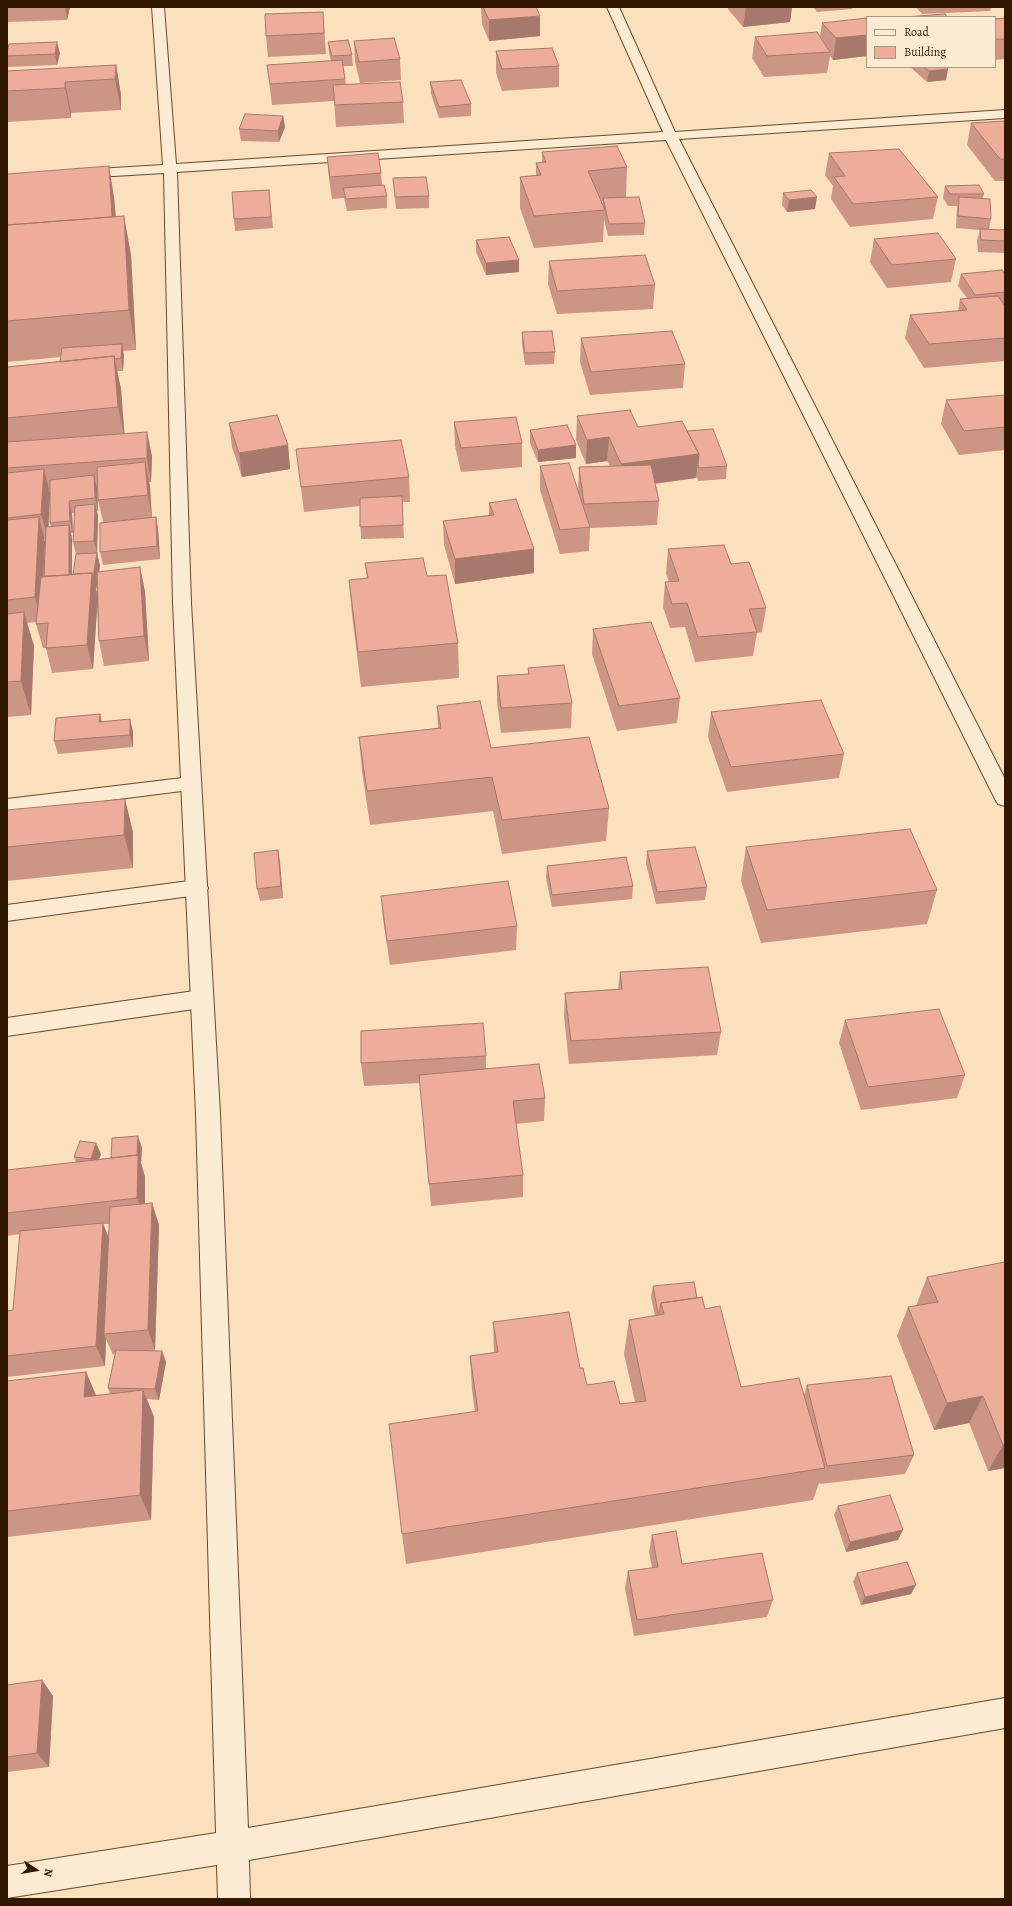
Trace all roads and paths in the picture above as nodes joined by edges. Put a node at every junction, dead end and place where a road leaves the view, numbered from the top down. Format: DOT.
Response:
graph roads {
  1 [pos="158,7"];
  2 [pos="613,7"];
  3 [pos="1005,114"];
  4 [pos="671,136"];
  5 [pos="170,168"];
  6 [pos="69,175"];
  7 [pos="191,784"];
  8 [pos="1005,799"];
  9 [pos="7,806"];
  10 [pos="197,888"];
  11 [pos="7,913"];
  12 [pos="201,998"];
  13 [pos="7,1027"];
  14 [pos="1005,1713"];
  15 [pos="232,1847"];
  16 [pos="7,1882"];
  17 [pos="234,1899"];
  1 -- 5 [label="street"];
  2 -- 4 [label="street"];
  3 -- 4 [label="street"];
  4 -- 5 [label="street"];
  4 -- 8 [label="street"];
  5 -- 6 [label="street"];
  5 -- 7 [label="street"];
  7 -- 9 [label="street"];
  7 -- 10 [label="street"];
  10 -- 11 [label="street"];
  10 -- 12 [label="street"];
  12 -- 13 [label="street"];
  12 -- 15 [label="street"];
  14 -- 15 [label="street"];
  15 -- 16 [label="street"];
  15 -- 17 [label="street"];
}
